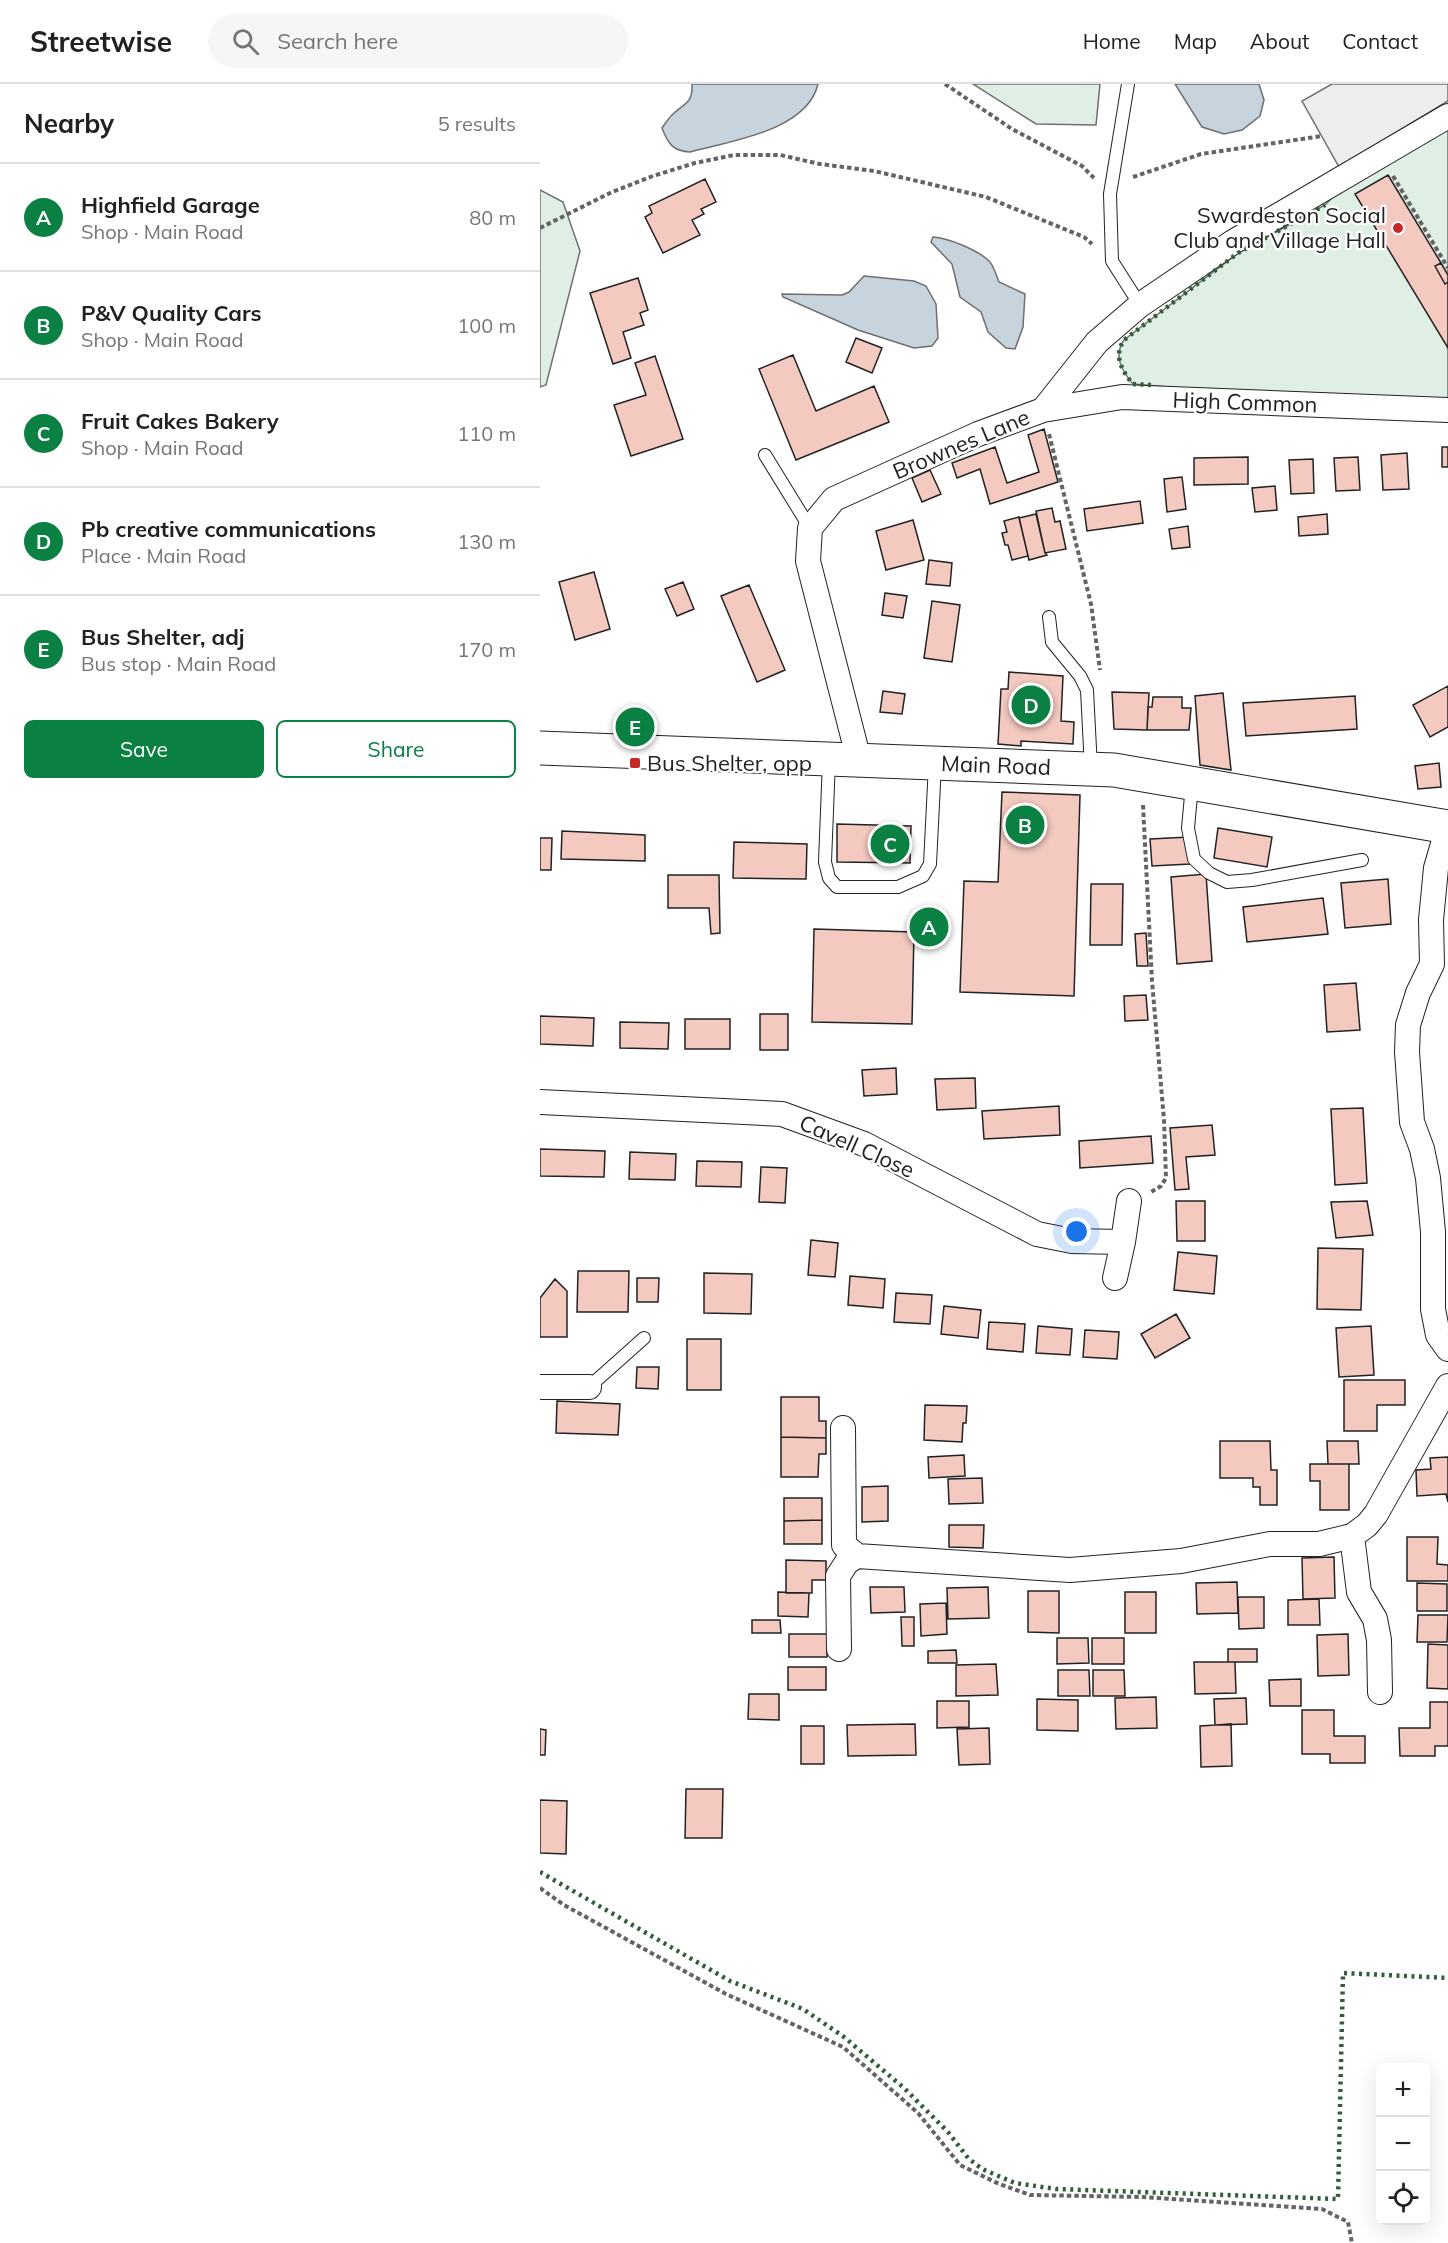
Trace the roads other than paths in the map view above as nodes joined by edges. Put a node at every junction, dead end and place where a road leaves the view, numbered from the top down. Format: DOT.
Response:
graph roads {
  1 [pos="1128,84"];
  2 [pos="1448,116"];
  3 [pos="1140,305"];
  4 [pos="1043,410"];
  5 [pos="1448,410"];
  6 [pos="765,454"];
  7 [pos="810,528"];
  8 [pos="1049,617"];
  9 [pos="540,748"];
  10 [pos="844,759"];
  11 [pos="935,763"];
  12 [pos="1091,769"];
  13 [pos="1192,784"];
  14 [pos="1448,827"];
  15 [pos="1362,860"];
  16 [pos="540,1102"];
  17 [pos="1438,1177"];
  18 [pos="1129,1201"];
  19 [pos="1123,1242"];
  20 [pos="1115,1278"];
  21 [pos="644,1338"];
  22 [pos="1448,1349"];
  23 [pos="1448,1386"];
  24 [pos="540,1387"];
  25 [pos="589,1387"];
  26 [pos="843,1428"];
  27 [pos="1352,1536"];
  28 [pos="857,1556"];
  29 [pos="839,1649"];
  30 [pos="1380,1692"];
  1 -- 3 [label="lane"];
  2 -- 3 [label="street, Brownes Lane"];
  3 -- 4 [label="street, Brownes Lane"];
  4 -- 5 [label="street, High Common"];
  4 -- 7 [label="street, Brownes Lane"];
  6 -- 7 [label="lane"];
  7 -- 10 [label="street"];
  8 -- 12 [label="lane"];
  9 -- 10 [label="main road, Main Road"];
  10 -- 11 [label="main road, Main Road"];
  10 -- 11 [label="lane"];
  11 -- 12 [label="main road, Main Road"];
  12 -- 13 [label="main road, Main Road"];
  13 -- 14 [label="main road, Main Road"];
  13 -- 15 [label="lane"];
  14 -- 17 [label="street"];
  16 -- 19 [label="street, Cavell Close"];
  17 -- 22 [label="street"];
  18 -- 19 [label="street"];
  19 -- 20 [label="street"];
  21 -- 25 [label="lane"];
  23 -- 27 [label="street"];
  24 -- 25 [label="street"];
  26 -- 28 [label="street"];
  27 -- 28 [label="street"];
  27 -- 30 [label="street"];
  28 -- 29 [label="street"];
}
